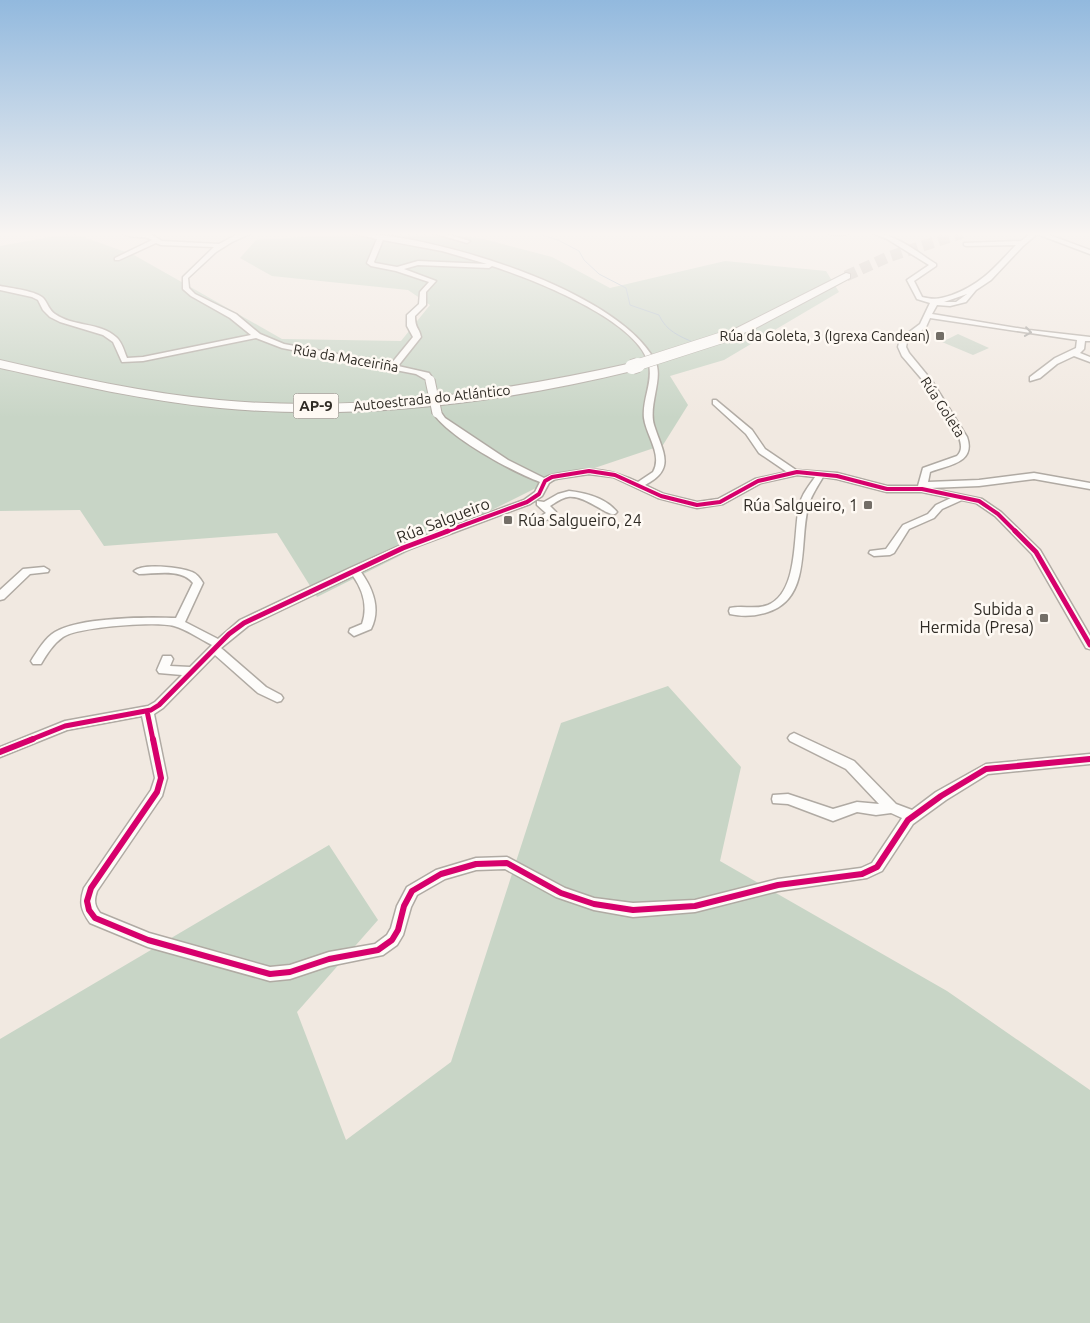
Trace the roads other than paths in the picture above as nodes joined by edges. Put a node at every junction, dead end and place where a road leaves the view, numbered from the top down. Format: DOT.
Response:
graph roads {
  1 [pos="33,295"];
  2 [pos="194,295"];
  3 [pos="423,295"];
  4 [pos="567,295"];
  5 [pos="804,295"];
  6 [pos="917,295"];
  7 [pos="971,295"];
  8 [pos="936,303"];
  9 [pos="928,316"];
  10 [pos="257,336"];
  11 [pos="1081,338"];
  12 [pos="1090,339"];
  13 [pos="1074,353"];
  14 [pos="0,355"];
  15 [pos="1090,360"];
  16 [pos="0,364"];
  17 [pos="628,364"];
  18 [pos="393,367"];
  19 [pos="1033,379"];
  20 [pos="716,402"];
  21 [pos="793,472"];
  22 [pos="820,474"];
  23 [pos="545,481"];
  24 [pos="639,485"];
  25 [pos="1090,486"];
  26 [pos="922,487"];
  27 [pos="961,497"];
  28 [pos="531,500"];
  29 [pos="543,505"];
  30 [pos="612,512"];
  31 [pos="544,518"];
  32 [pos="874,553"];
  33 [pos="44,570"];
  34 [pos="354,570"];
  35 [pos="139,571"];
  36 [pos="0,596"];
  37 [pos="734,611"];
  38 [pos="180,624"];
  39 [pos="354,632"];
  40 [pos="217,646"];
  41 [pos="1090,646"];
  42 [pos="167,659"];
  43 [pos="37,661"];
  44 [pos="194,671"];
  45 [pos="277,698"];
  46 [pos="147,711"];
  47 [pos="794,738"];
  48 [pos="0,752"];
  49 [pos="1090,759"];
  50 [pos="778,799"];
  51 [pos="891,808"];
  52 [pos="913,816"];
  1 -- 10 [label="street"];
  2 -- 10 [label="street, Rúa da Maceiriña"];
  3 -- 18 [label="street"];
  4 -- 24 [label="street"];
  5 -- 17 [label="highway, Autoestrada do Atlántico / AP-9, bridge"];
  6 -- 8 [label="street"];
  7 -- 8 [label="street"];
  8 -- 9 [label="street"];
  9 -- 11 [label="street, one-way"];
  9 -- 26 [label="street, Rúa Goleta"];
  10 -- 18 [label="street, Rúa da Maceiriña"];
  11 -- 12 [label="street"];
  11 -- 13 [label="street"];
  13 -- 15 [label="street"];
  13 -- 19 [label="street"];
  14 -- 17 [label="highway, Autoestrada do Atlántico / AP-9"];
  16 -- 17 [label="highway, Autoestrada do Atlántico / AP-9"];
  18 -- 23 [label="street, Rúa da Maceiriña, bridge"];
  20 -- 21 [label="street"];
  21 -- 22 [label="street"];
  21 -- 24 [label="street"];
  22 -- 26 [label="street"];
  22 -- 37 [label="street"];
  23 -- 24 [label="street"];
  23 -- 28 [label="street"];
  25 -- 26 [label="street"];
  26 -- 27 [label="street"];
  27 -- 32 [label="street"];
  27 -- 41 [label="street"];
  28 -- 29 [label="street"];
  28 -- 34 [label="street, Rúa Salgueiro"];
  29 -- 30 [label="street"];
  29 -- 31 [label="street"];
  33 -- 36 [label="street"];
  34 -- 39 [label="street"];
  34 -- 40 [label="street, Rúa Salgueiro"];
  35 -- 38 [label="street"];
  38 -- 40 [label="street"];
  38 -- 43 [label="street"];
  40 -- 44 [label="street, Rúa Salgueiro"];
  40 -- 45 [label="street"];
  42 -- 44 [label="street"];
  44 -- 46 [label="street, Rúa Salgueiro"];
  46 -- 48 [label="street, Rúa Salgueiro"];
  46 -- 52 [label="street"];
  47 -- 51 [label="street"];
  49 -- 52 [label="street"];
  50 -- 51 [label="street"];
  51 -- 52 [label="street"];
}
